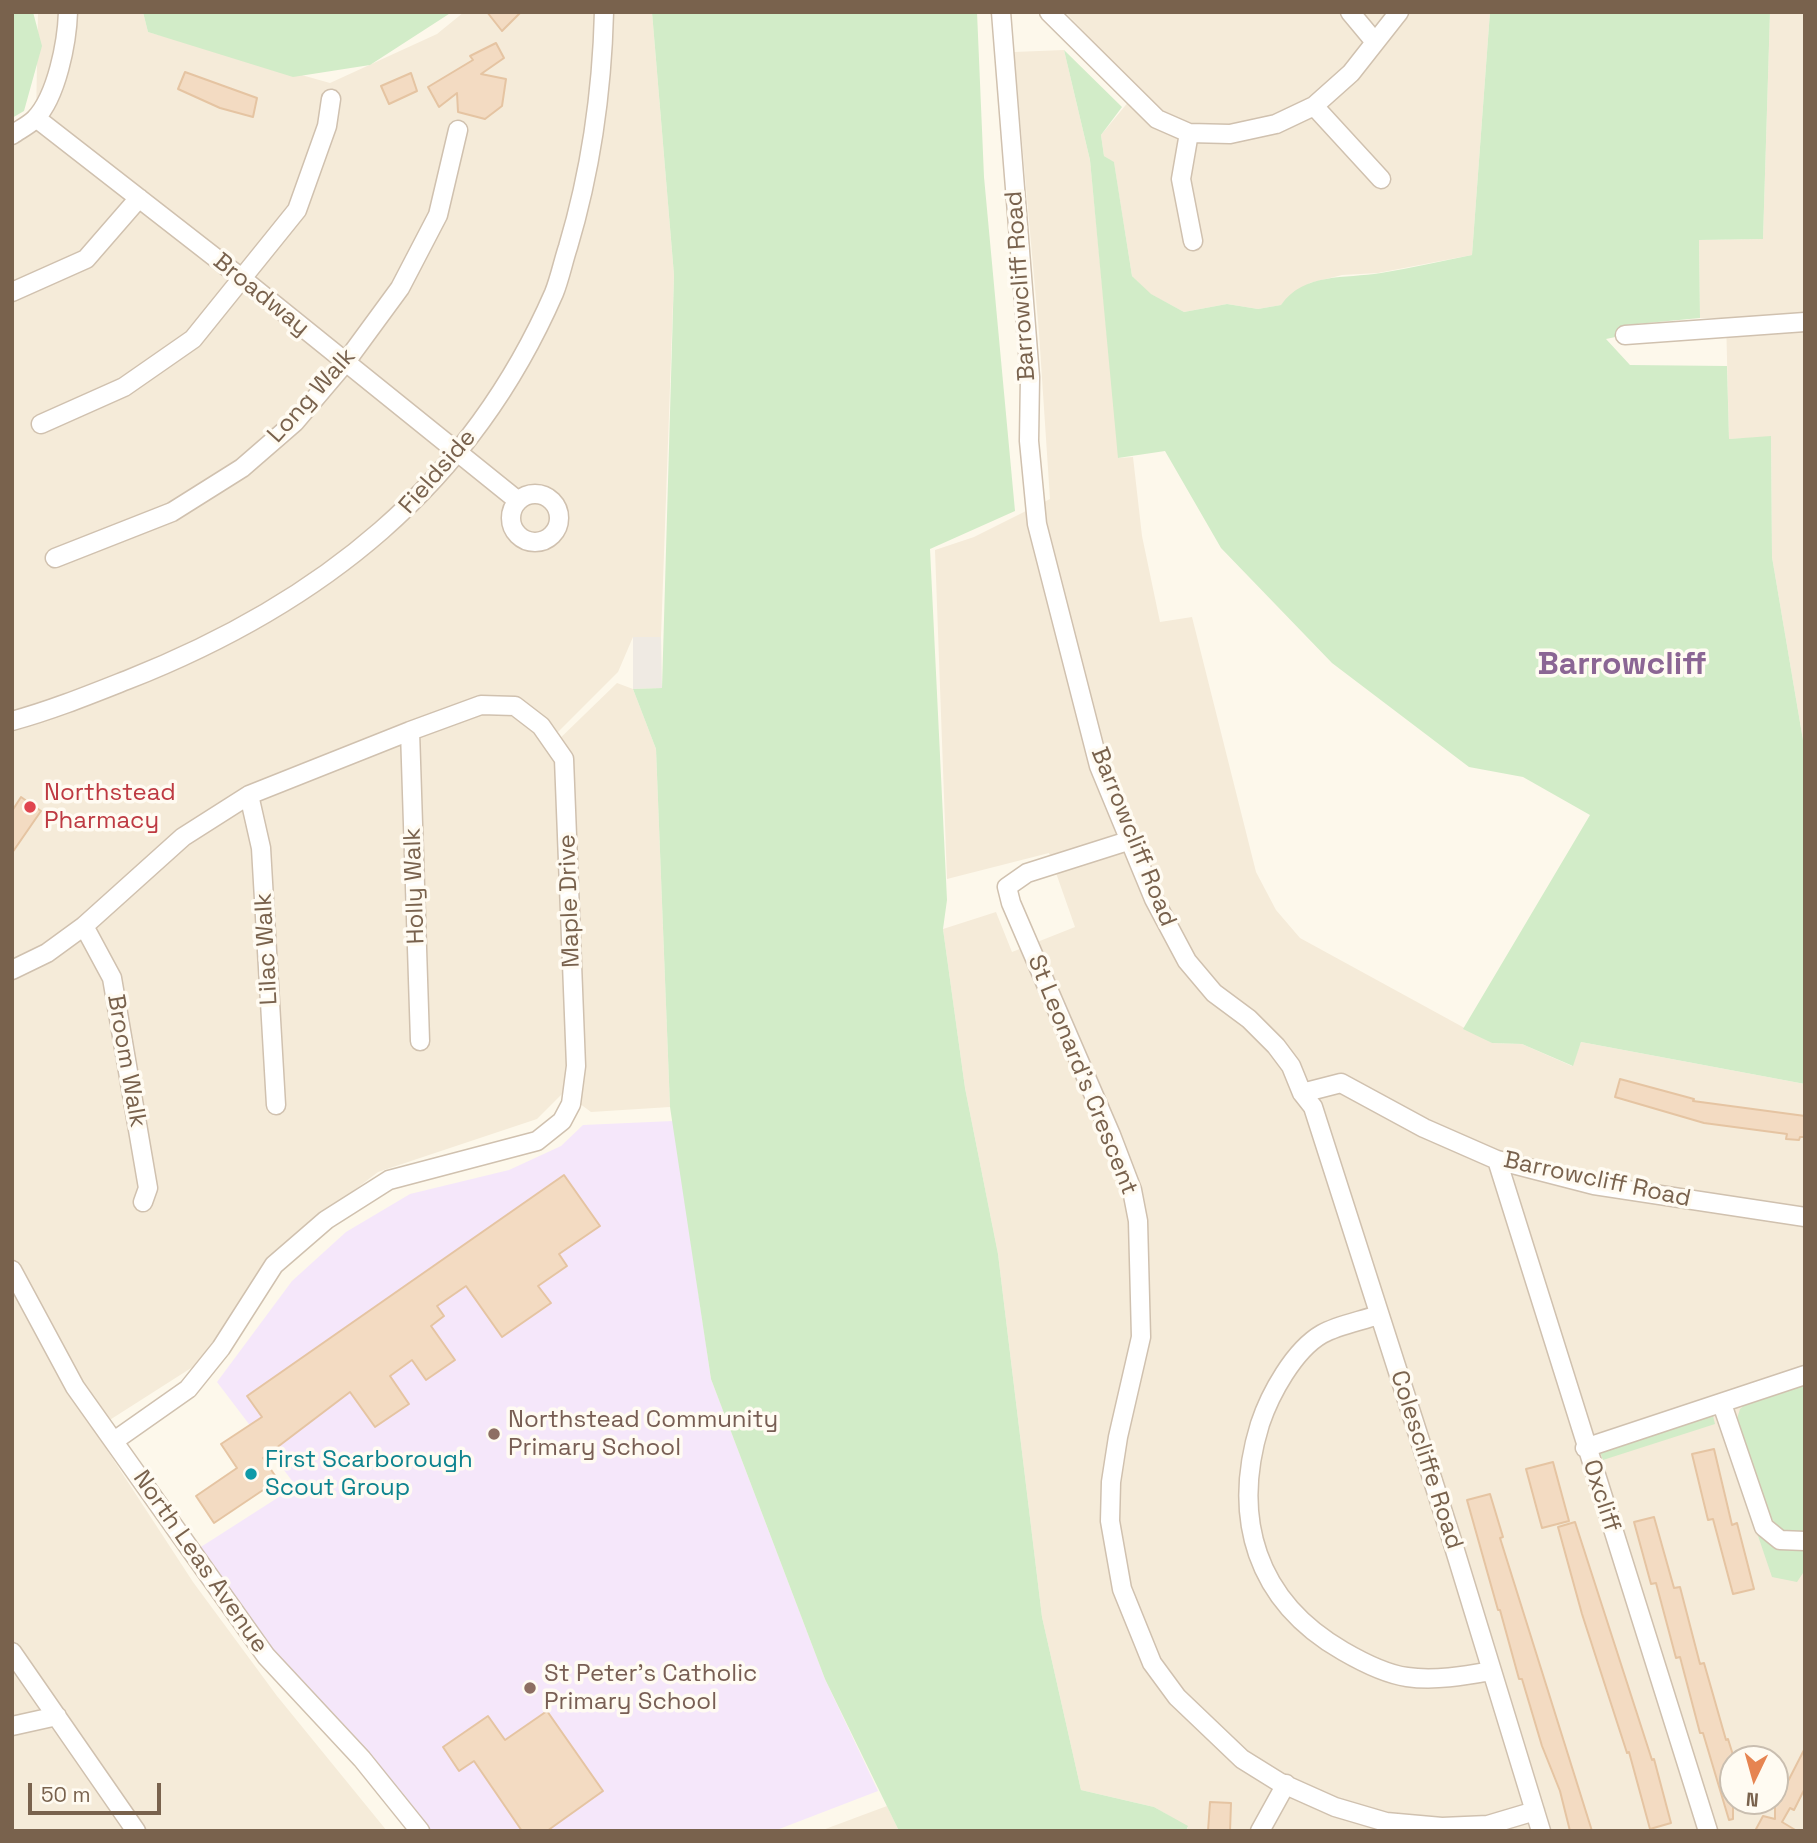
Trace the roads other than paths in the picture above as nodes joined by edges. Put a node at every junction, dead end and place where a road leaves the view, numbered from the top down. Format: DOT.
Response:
graph roads {
  1 [pos="68,12"];
  2 [pos="604,12"];
  3 [pos="1001,12"];
  4 [pos="1049,12"];
  5 [pos="1350,12"];
  6 [pos="1399,12"];
  7 [pos="1375,42"];
  8 [pos="331,99"];
  9 [pos="1314,106"];
  10 [pos="36,118"];
  11 [pos="458,130"];
  12 [pos="1189,133"];
  13 [pos="12,135"];
  14 [pos="1381,180"];
  15 [pos="139,198"];
  16 [pos="1193,241"];
  17 [pos="244,280"];
  18 [pos="12,292"];
  19 [pos="1805,322"];
  20 [pos="1625,335"];
  21 [pos="345,363"];
  22 [pos="41,424"];
  23 [pos="459,453"];
  24 [pos="517,500"];
  25 [pos="54,558"];
  26 [pos="12,721"];
  27 [pos="410,731"];
  28 [pos="249,795"];
  29 [pos="1131,840"];
  30 [pos="84,926"];
  31 [pos="12,970"];
  32 [pos="420,1041"];
  33 [pos="1302,1093"];
  34 [pos="276,1105"];
  35 [pos="1497,1160"];
  36 [pos="143,1202"];
  37 [pos="1805,1217"];
  38 [pos="12,1270"];
  39 [pos="1378,1315"];
  40 [pos="1805,1375"];
  41 [pos="1722,1404"];
  42 [pos="114,1441"];
  43 [pos="1585,1448"];
  44 [pos="1805,1541"];
  45 [pos="12,1652"];
  46 [pos="1491,1671"];
  47 [pos="57,1716"];
  48 [pos="12,1726"];
  49 [pos="1286,1783"];
  50 [pos="1535,1811"];
  51 [pos="136,1831"];
  52 [pos="420,1831"];
  53 [pos="1260,1831"];
  54 [pos="1541,1831"];
  55 [pos="1708,1831"];
  1 -- 10 [label="street"];
  2 -- 23 [label="street, Fieldside"];
  3 -- 29 [label="street, Barrowcliff Road"];
  4 -- 12 [label="street"];
  5 -- 7 [label="street"];
  6 -- 7 [label="street"];
  7 -- 9 [label="street"];
  8 -- 17 [label="street"];
  9 -- 12 [label="street"];
  9 -- 14 [label="street"];
  10 -- 13 [label="street"];
  10 -- 15 [label="street, Broadway"];
  11 -- 21 [label="street, Long Walk"];
  12 -- 16 [label="street"];
  15 -- 17 [label="street, Broadway"];
  15 -- 18 [label="street"];
  17 -- 21 [label="street, Broadway"];
  17 -- 22 [label="street"];
  19 -- 20 [label="street"];
  21 -- 23 [label="street, Broadway"];
  21 -- 25 [label="street, Long Walk"];
  23 -- 24 [label="street, Broadway"];
  23 -- 26 [label="street, Fieldside"];
  27 -- 28 [label="street, Maple Drive"];
  27 -- 32 [label="street, Holly Walk"];
  27 -- 42 [label="street, Maple Drive"];
  28 -- 30 [label="street, Maple Drive"];
  28 -- 34 [label="street, Lilac Walk"];
  29 -- 33 [label="street, Barrowcliff Road"];
  29 -- 49 [label="street, St Leonard's Crescent"];
  30 -- 31 [label="street, Maple Drive"];
  30 -- 36 [label="street, Broom Walk"];
  33 -- 35 [label="street, Barrowcliff Road"];
  33 -- 39 [label="street, Colescliffe Road"];
  35 -- 37 [label="street, Barrowcliff Road"];
  35 -- 43 [label="street, Oxcliff"];
  38 -- 42 [label="street, North Leas Avenue"];
  39 -- 46 [label="street, Colescliffe Road"];
  39 -- 46 [label="street"];
  40 -- 41 [label="street"];
  41 -- 43 [label="street"];
  41 -- 44 [label="street"];
  42 -- 52 [label="street, North Leas Avenue"];
  43 -- 55 [label="street, Oxcliff"];
  45 -- 47 [label="street"];
  46 -- 50 [label="street, Colescliffe Road"];
  47 -- 48 [label="street"];
  47 -- 51 [label="street"];
  49 -- 50 [label="street, St Leonard's Crescent"];
  49 -- 53 [label="street"];
  50 -- 54 [label="street, Colescliffe Road"];
}
